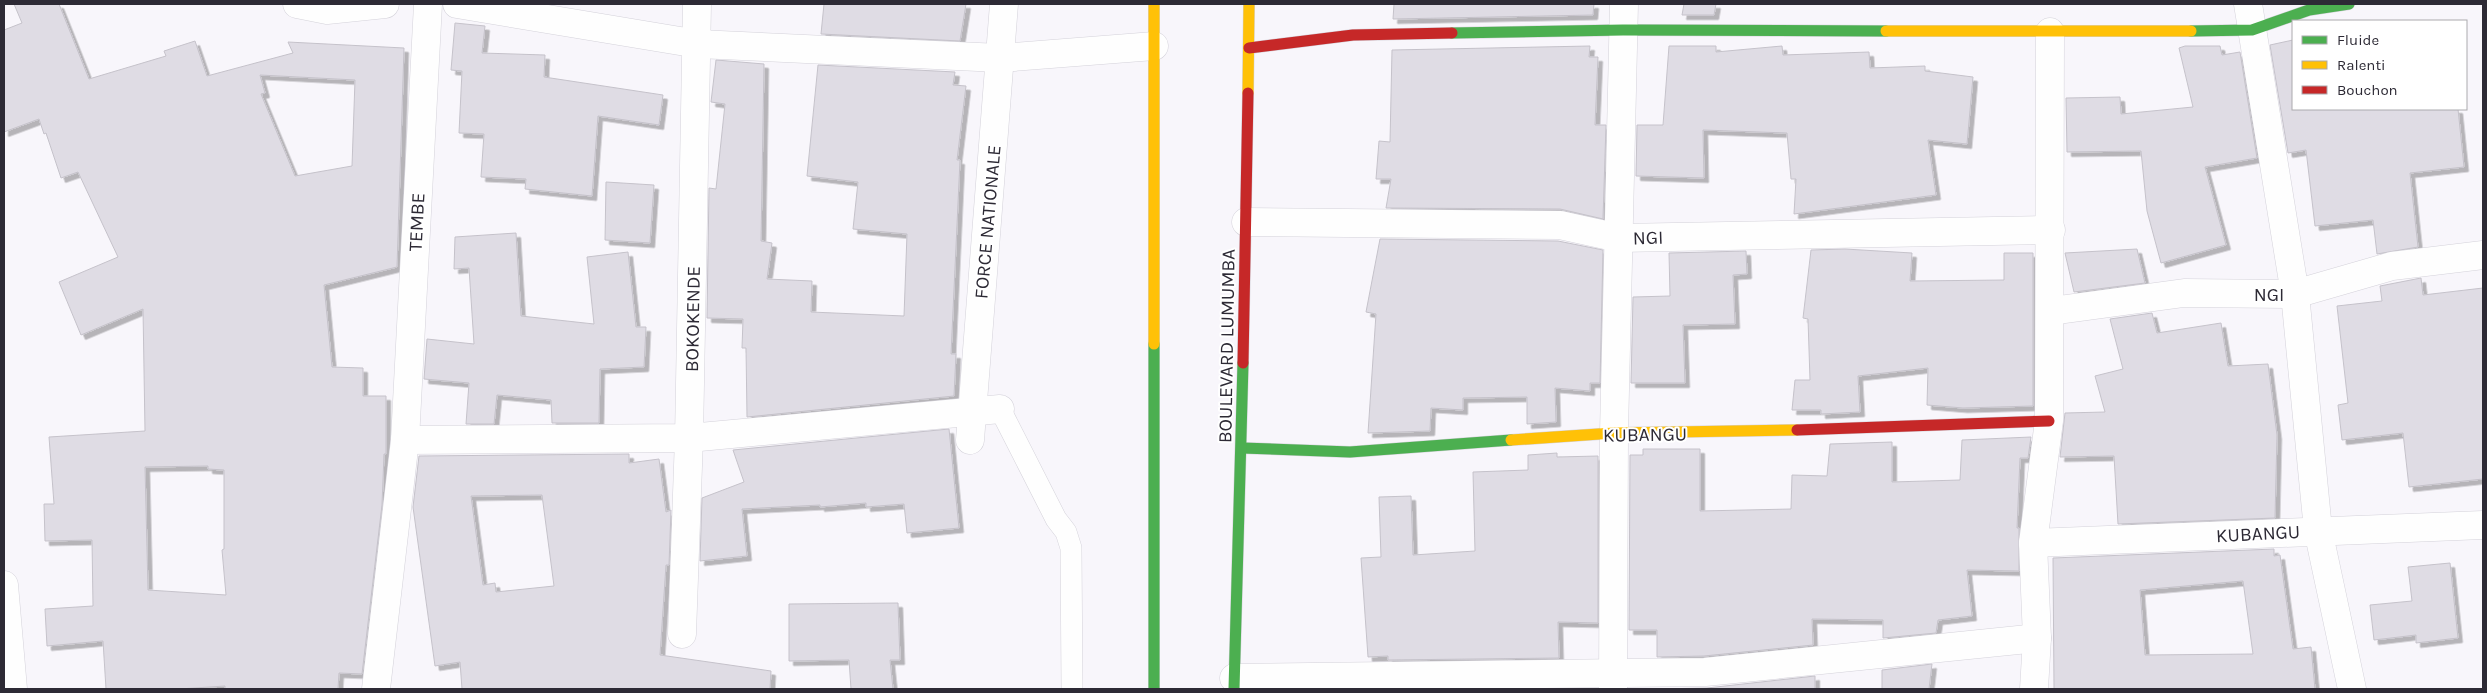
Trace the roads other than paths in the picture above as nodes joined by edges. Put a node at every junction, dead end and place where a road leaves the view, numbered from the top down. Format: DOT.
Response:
graph roads {
  1 [pos="297,4"];
  2 [pos="385,4"];
  3 [pos="428,4"];
  4 [pos="457,4"];
  5 [pos="697,4"];
  6 [pos="1004,4"];
  7 [pos="1154,4"];
  8 [pos="1249,4"];
  9 [pos="2349,4"];
  10 [pos="1623,17"];
  11 [pos="2250,17"];
  12 [pos="2050,32"];
  13 [pos="698,44"];
  14 [pos="1154,46"];
  15 [pos="1249,48"];
  16 [pos="1000,58"];
  17 [pos="1246,222"];
  18 [pos="2051,230"];
  19 [pos="1619,238"];
  20 [pos="2483,255"];
  21 [pos="2295,294"];
  22 [pos="2051,311"];
  23 [pos="1000,409"];
  24 [pos="972,412"];
  25 [pos="2049,421"];
  26 [pos="1614,433"];
  27 [pos="689,438"];
  28 [pos="405,440"];
  29 [pos="970,440"];
  30 [pos="1242,448"];
  31 [pos="2483,525"];
  32 [pos="2318,530"];
  33 [pos="2033,543"];
  34 [pos="4,585"];
  35 [pos="682,634"];
  36 [pos="2038,638"];
  37 [pos="1613,681"];
  38 [pos="1234,684"];
  39 [pos="13,689"];
  40 [pos="376,689"];
  41 [pos="1072,689"];
  42 [pos="1154,689"];
  43 [pos="2034,689"];
  44 [pos="2352,689"];
  1 -- 2 [label="street"];
  3 -- 28 [label="street, TEMBE"];
  4 -- 13 [label="street"];
  5 -- 13 [label="street, BOKOKENDE"];
  6 -- 16 [label="street, FORCE NATIONALE"];
  7 -- 14 [label="main road"];
  8 -- 15 [label="main road, BOULEVARD LUMUMBA"];
  9 -- 11 [label="main road"];
  10 -- 12 [label="main road"];
  10 -- 15 [label="main road"];
  10 -- 19 [label="street"];
  11 -- 12 [label="main road"];
  11 -- 21 [label="street"];
  12 -- 18 [label="street"];
  13 -- 16 [label="street"];
  13 -- 27 [label="street, BOKOKENDE"];
  14 -- 16 [label="street"];
  14 -- 42 [label="main road"];
  15 -- 17 [label="main road, BOULEVARD LUMUMBA"];
  16 -- 24 [label="street, FORCE NATIONALE"];
  17 -- 19 [label="street, NGI"];
  17 -- 30 [label="main road, BOULEVARD LUMUMBA"];
  18 -- 19 [label="street, NGI"];
  18 -- 22 [label="street"];
  19 -- 26 [label="street"];
  20 -- 21 [label="street, NGI"];
  21 -- 22 [label="street, NGI"];
  21 -- 32 [label="street"];
  22 -- 25 [label="street"];
  23 -- 24 [label="street"];
  23 -- 41 [label="lane"];
  24 -- 27 [label="street"];
  24 -- 29 [label="street, FORCE NATIONALE"];
  25 -- 26 [label="main road, KUBANGU"];
  25 -- 33 [label="street"];
  26 -- 30 [label="main road, KUBANGU"];
  26 -- 37 [label="street"];
  27 -- 28 [label="street"];
  27 -- 35 [label="street, BOKOKENDE"];
  28 -- 40 [label="street, TEMBE"];
  30 -- 38 [label="main road, BOULEVARD LUMUMBA"];
  31 -- 32 [label="street, KUBANGU"];
  32 -- 33 [label="street, KUBANGU"];
  32 -- 44 [label="street"];
  33 -- 36 [label="street"];
  34 -- 39 [label="street"];
  36 -- 37 [label="street"];
  36 -- 43 [label="street"];
  37 -- 38 [label="street"];
}
